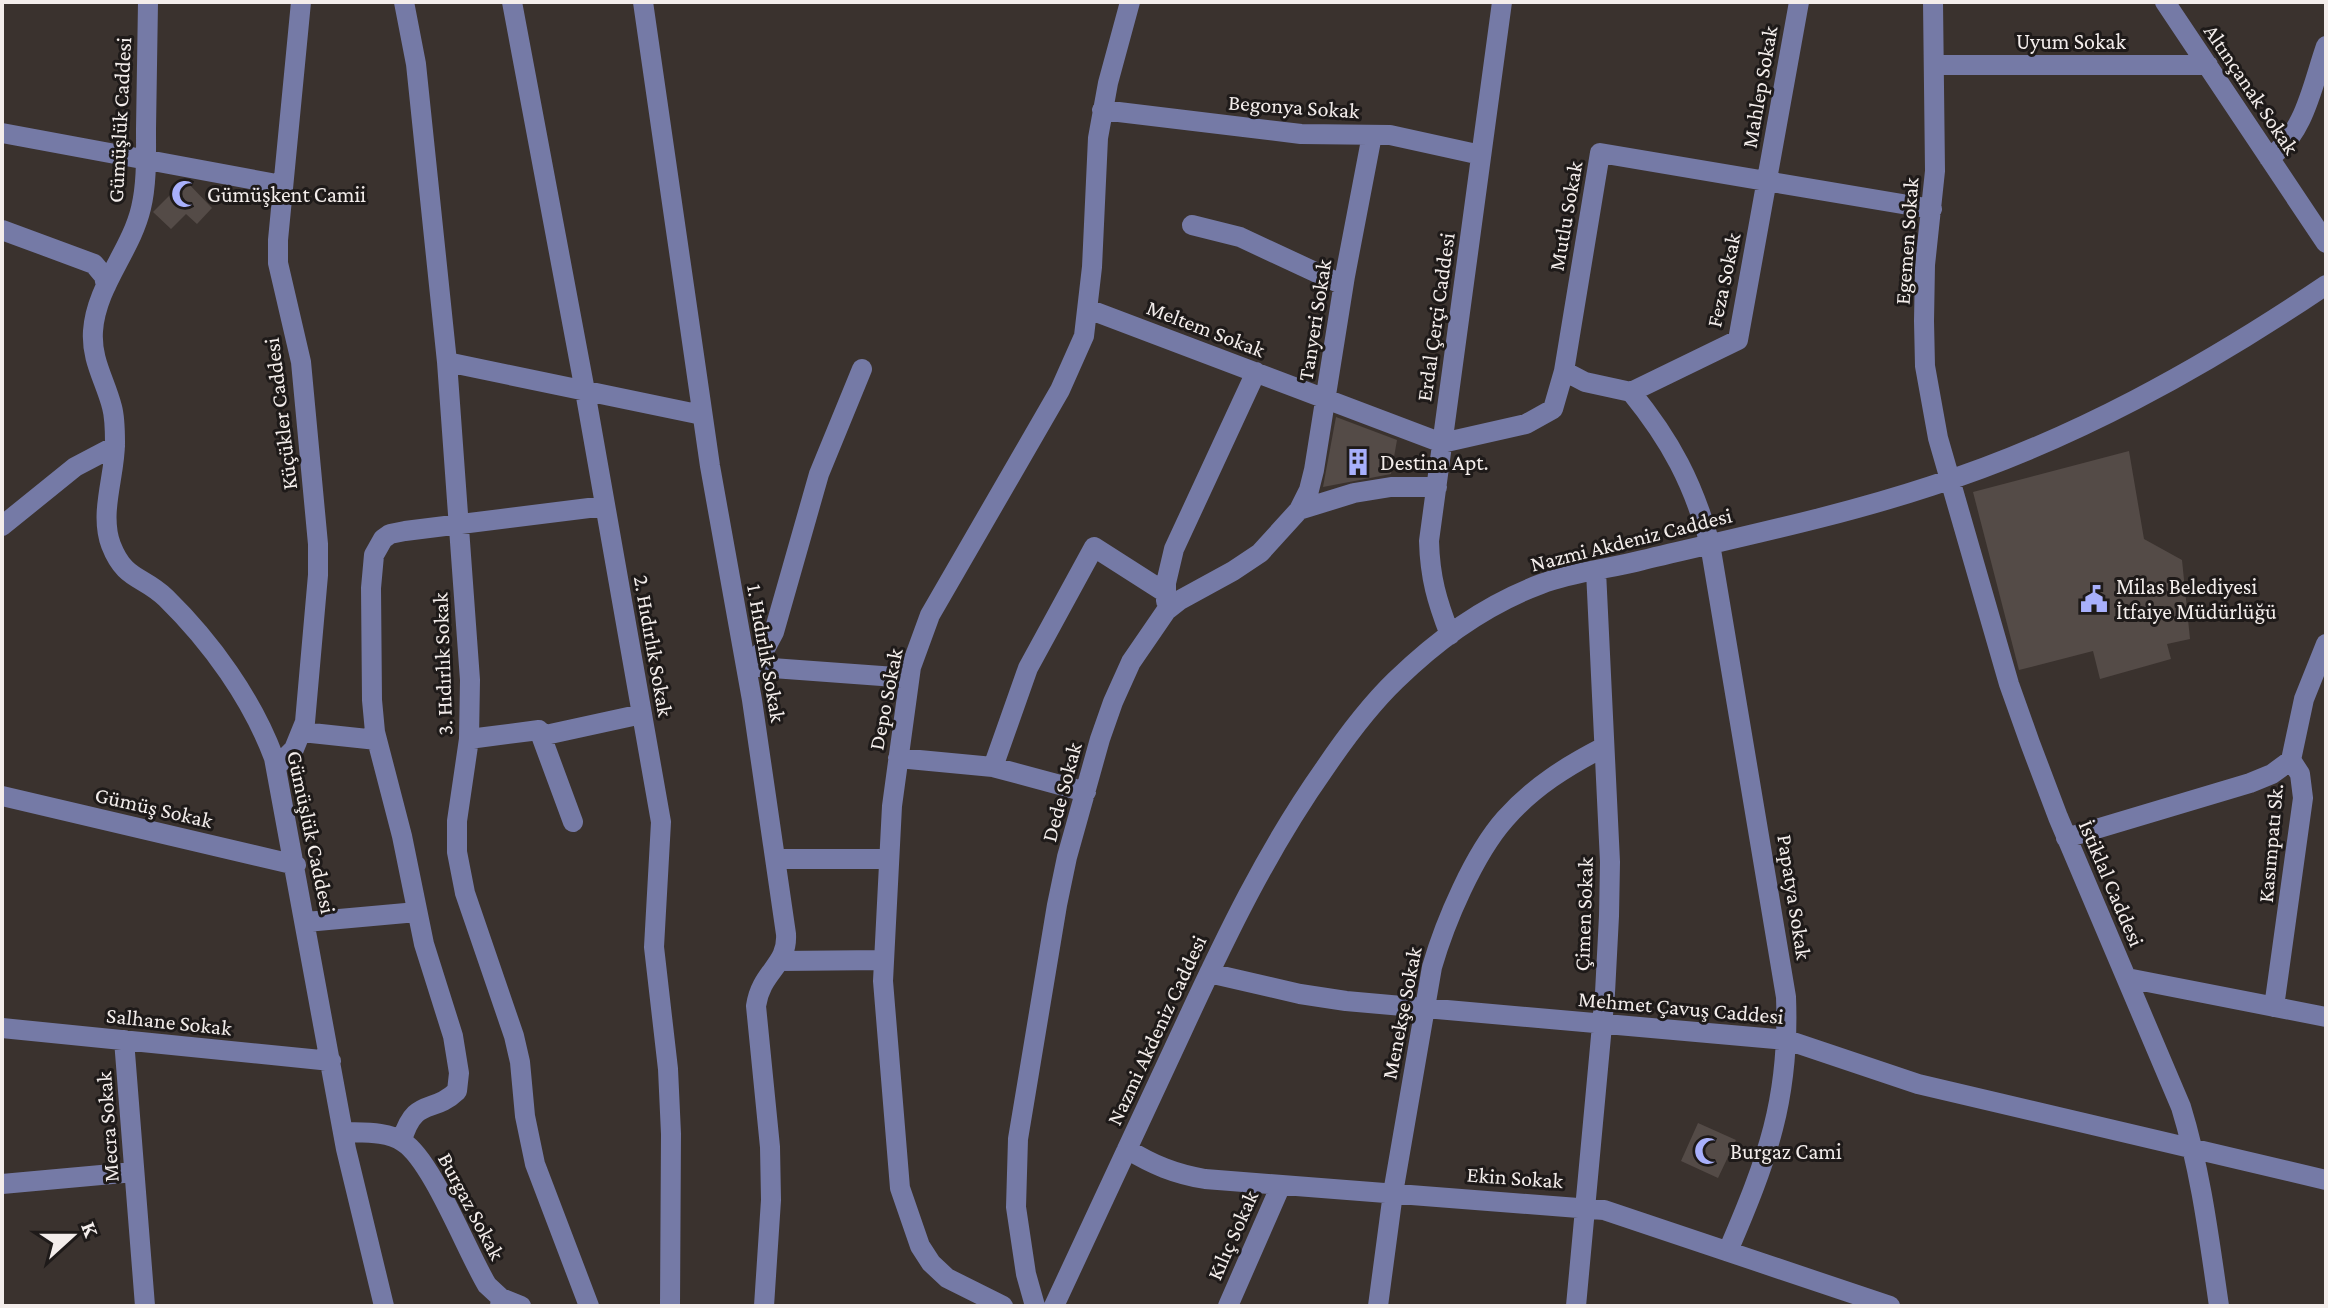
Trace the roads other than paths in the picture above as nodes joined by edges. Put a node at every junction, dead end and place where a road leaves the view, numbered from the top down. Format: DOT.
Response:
graph roads {
  1 [pos="148,2"];
  2 [pos="301,2"];
  3 [pos="404,2"];
  4 [pos="512,2"];
  5 [pos="643,2"];
  6 [pos="1130,2"];
  7 [pos="1502,2"];
  8 [pos="1799,2"];
  9 [pos="1933,2"];
  10 [pos="2165,2"];
  11 [pos="2326,46"];
  12 [pos="1934,65"];
  13 [pos="2208,65"];
  14 [pos="1102,110"];
  15 [pos="2,133"];
  16 [pos="1372,135"];
  17 [pos="1481,155"];
  18 [pos="2269,158"];
  19 [pos="146,159"];
  20 [pos="1766,181"];
  21 [pos="282,185"];
  22 [pos="1932,209"];
  23 [pos="1192,225"];
  24 [pos="2,230"];
  25 [pos="2326,243"];
  26 [pos="1343,285"];
  27 [pos="2326,285"];
  28 [pos="106,286"];
  29 [pos="1088,309"];
  30 [pos="447,362"];
  31 [pos="862,369"];
  32 [pos="1564,371"];
  33 [pos="1256,372"];
  34 [pos="585,391"];
  35 [pos="1631,392"];
  36 [pos="1325,399"];
  37 [pos="702,415"];
  38 [pos="1442,443"];
  39 [pos="115,446"];
  40 [pos="1951,479"];
  41 [pos="1437,487"];
  42 [pos="605,506"];
  43 [pos="1299,510"];
  44 [pos="459,524"];
  45 [pos="2,526"];
  46 [pos="1710,544"];
  47 [pos="1596,571"];
  48 [pos="1166,602"];
  49 [pos="1450,635"];
  50 [pos="2326,644"];
  51 [pos="746,666"];
  52 [pos="909,678"];
  53 [pos="642,714"];
  54 [pos="302,732"];
  55 [pos="541,736"];
  56 [pos="469,739"];
  57 [pos="377,740"];
  58 [pos="1604,747"];
  59 [pos="898,758"];
  60 [pos="2291,760"];
  61 [pos="277,766"];
  62 [pos="993,767"];
  63 [pos="1086,792"];
  64 [pos="2,796"];
  65 [pos="573,822"];
  66 [pos="2066,838"];
  67 [pos="775,859"];
  68 [pos="889,859"];
  69 [pos="296,865"];
  70 [pos="417,912"];
  71 [pos="306,922"];
  72 [pos="884,960"];
  73 [pos="780,961"];
  74 [pos="1209,973"];
  75 [pos="2127,978"];
  76 [pos="2274,1007"];
  77 [pos="1425,1008"];
  78 [pos="2326,1017"];
  79 [pos="1602,1024"];
  80 [pos="2,1028"];
  81 [pos="124,1040"];
  82 [pos="1787,1040"];
  83 [pos="331,1061"];
  84 [pos="343,1132"];
  85 [pos="402,1140"];
  86 [pos="1127,1149"];
  87 [pos="2194,1149"];
  88 [pos="134,1172"];
  89 [pos="2326,1180"];
  90 [pos="2,1184"];
  91 [pos="1281,1185"];
  92 [pos="1393,1193"];
  93 [pos="1586,1207"];
  94 [pos="1728,1251"];
  95 [pos="501,1302"];
  96 [pos="145,1306"];
  97 [pos="384,1306"];
  98 [pos="521,1306"];
  99 [pos="589,1306"];
  100 [pos="670,1306"];
  101 [pos="764,1306"];
  102 [pos="1003,1306"];
  103 [pos="1035,1306"];
  104 [pos="1054,1306"];
  105 [pos="1228,1306"];
  106 [pos="1378,1306"];
  107 [pos="1576,1306"];
  108 [pos="1890,1306"];
  109 [pos="2219,1306"];
  1 -- 19 [label="street, Gümüşlük Caddesi"];
  2 -- 21 [label="street, Küçükler Caddesi"];
  3 -- 30 [label="street, 3. Hıdırlık Sokak"];
  4 -- 34 [label="street, 2. Hıdırlık Sokak"];
  5 -- 37 [label="street, 1. Hıdırlık Sokak"];
  6 -- 14 [label="street, Depo Sokak"];
  7 -- 17 [label="street, Erdal Çerçi Caddesi"];
  8 -- 20 [label="street, Mahlep Sokak"];
  9 -- 12 [label="street, Egemen Sokak"];
  10 -- 13 [label="street, Altınçanak Sokak"];
  11 -- 18 [label="street"];
  12 -- 13 [label="street, Uyum Sokak"];
  12 -- 22 [label="street, Egemen Sokak"];
  13 -- 18 [label="street, Altınçanak Sokak"];
  14 -- 16 [label="street, Begonya Sokak"];
  14 -- 29 [label="street, Depo Sokak"];
  15 -- 19 [label="street"];
  16 -- 17 [label="street, Begonya Sokak"];
  16 -- 26 [label="street, Tanyeri Sokak"];
  17 -- 38 [label="street, Erdal Çerçi Caddesi"];
  18 -- 25 [label="street, Altınçanak Sokak"];
  19 -- 21 [label="street"];
  19 -- 28 [label="street, Gümüşlük Caddesi"];
  20 -- 22 [label="street, Mutlu Sokak"];
  20 -- 32 [label="street, Mutlu Sokak"];
  20 -- 35 [label="street, Feza Sokak"];
  21 -- 54 [label="street, Küçükler Caddesi"];
  22 -- 40 [label="street, Egemen Sokak"];
  23 -- 26 [label="street"];
  24 -- 28 [label="street"];
  26 -- 36 [label="street, Tanyeri Sokak"];
  27 -- 40 [label="street, Nazmi Akdeniz Caddesi"];
  28 -- 39 [label="street, Gümüşlük Caddesi"];
  29 -- 33 [label="street, Meltem Sokak"];
  29 -- 52 [label="street, Depo Sokak"];
  30 -- 34 [label="street"];
  30 -- 44 [label="street, 3. Hıdırlık Sokak"];
  31 -- 51 [label="street"];
  32 -- 35 [label="street"];
  32 -- 38 [label="street, Mutlu Sokak"];
  33 -- 36 [label="street, Meltem Sokak"];
  33 -- 48 [label="street"];
  34 -- 37 [label="street"];
  34 -- 42 [label="street, 2. Hıdırlık Sokak"];
  35 -- 46 [label="street"];
  36 -- 38 [label="street, Meltem Sokak"];
  36 -- 43 [label="street, Tanyeri Sokak"];
  37 -- 51 [label="street, 1. Hıdırlık Sokak"];
  38 -- 41 [label="street, Erdal Çerçi Caddesi"];
  39 -- 45 [label="street"];
  39 -- 61 [label="street, Gümüşlük Caddesi"];
  40 -- 46 [label="street, Nazmi Akdeniz Caddesi"];
  40 -- 66 [label="street, İstiklal Caddesi"];
  41 -- 43 [label="street"];
  41 -- 49 [label="street, Erdal Çerçi Caddesi"];
  42 -- 44 [label="street"];
  42 -- 53 [label="street, 2. Hıdırlık Sokak"];
  43 -- 48 [label="street, Dede Sokak"];
  44 -- 56 [label="street, 3. Hıdırlık Sokak"];
  44 -- 57 [label="street"];
  46 -- 47 [label="street, Nazmi Akdeniz Caddesi"];
  46 -- 82 [label="street, Papatya Sokak"];
  47 -- 49 [label="street, Nazmi Akdeniz Caddesi"];
  47 -- 58 [label="street, Çimen Sokak"];
  48 -- 62 [label="street"];
  48 -- 63 [label="street, Dede Sokak"];
  49 -- 74 [label="street, Nazmi Akdeniz Caddesi"];
  50 -- 60 [label="street, Kasımpatı Sk."];
  51 -- 52 [label="street"];
  51 -- 67 [label="street, 1. Hıdırlık Sokak"];
  52 -- 59 [label="street, Depo Sokak"];
  53 -- 55 [label="street"];
  53 -- 100 [label="street, 2. Hıdırlık Sokak"];
  54 -- 57 [label="street"];
  54 -- 61 [label="street, Küçükler Caddesi"];
  55 -- 56 [label="street"];
  55 -- 65 [label="street"];
  56 -- 99 [label="street, 3. Hıdırlık Sokak"];
  57 -- 70 [label="street"];
  58 -- 77 [label="street, Menekşe Sokak"];
  58 -- 79 [label="street, Çimen Sokak"];
  59 -- 62 [label="street"];
  59 -- 68 [label="street, Depo Sokak"];
  60 -- 66 [label="street"];
  60 -- 76 [label="street, Kasımpatı Sk."];
  61 -- 69 [label="street, Gümüşlük Caddesi"];
  62 -- 63 [label="street"];
  63 -- 103 [label="street, Dede Sokak"];
  64 -- 69 [label="street, Gümüş Sokak"];
  66 -- 75 [label="street, İstiklal Caddesi"];
  67 -- 68 [label="street"];
  67 -- 73 [label="street, 1. Hıdırlık Sokak"];
  68 -- 72 [label="street, Depo Sokak"];
  69 -- 71 [label="street, Gümüşlük Caddesi"];
  70 -- 71 [label="street"];
  70 -- 85 [label="street"];
  71 -- 83 [label="street, Gümüşlük Caddesi"];
  72 -- 73 [label="street"];
  72 -- 102 [label="street, Depo Sokak"];
  73 -- 101 [label="street, 1. Hıdırlık Sokak"];
  74 -- 77 [label="street, Mehmet Çavuş Caddesi"];
  74 -- 86 [label="street, Nazmi Akdeniz Caddesi"];
  75 -- 76 [label="street"];
  75 -- 87 [label="street, İstiklal Caddesi"];
  76 -- 78 [label="street"];
  77 -- 79 [label="street, Mehmet Çavuş Caddesi"];
  77 -- 92 [label="street, Menekşe Sokak"];
  79 -- 82 [label="street, Mehmet Çavuş Caddesi"];
  79 -- 93 [label="street, Çimen Sokak"];
  80 -- 81 [label="street, Salhane Sokak"];
  81 -- 83 [label="street, Salhane Sokak"];
  81 -- 88 [label="street, Mecra Sokak"];
  82 -- 87 [label="street, Mehmet Çavuş Caddesi"];
  82 -- 94 [label="street, Papatya Sokak"];
  83 -- 84 [label="street, Gümüşlük Caddesi"];
  84 -- 85 [label="street"];
  84 -- 97 [label="street, Gümüşlük Caddesi"];
  85 -- 95 [label="street, Burgaz Sokak"];
  86 -- 91 [label="street, Ekin Sokak"];
  86 -- 104 [label="street, Nazmi Akdeniz Caddesi"];
  87 -- 89 [label="street, Mehmet Çavuş Caddesi"];
  87 -- 109 [label="street, İstiklal Caddesi"];
  88 -- 90 [label="street"];
  88 -- 96 [label="street, Mecra Sokak"];
  91 -- 92 [label="street, Ekin Sokak"];
  91 -- 105 [label="street, Kılıç Sokak"];
  92 -- 93 [label="street, Ekin Sokak"];
  92 -- 106 [label="street, Menekşe Sokak"];
  93 -- 94 [label="street, Ekin Sokak"];
  93 -- 107 [label="street, Çimen Sokak"];
  94 -- 108 [label="street, Ekin Sokak"];
  95 -- 98 [label="street"];
}
